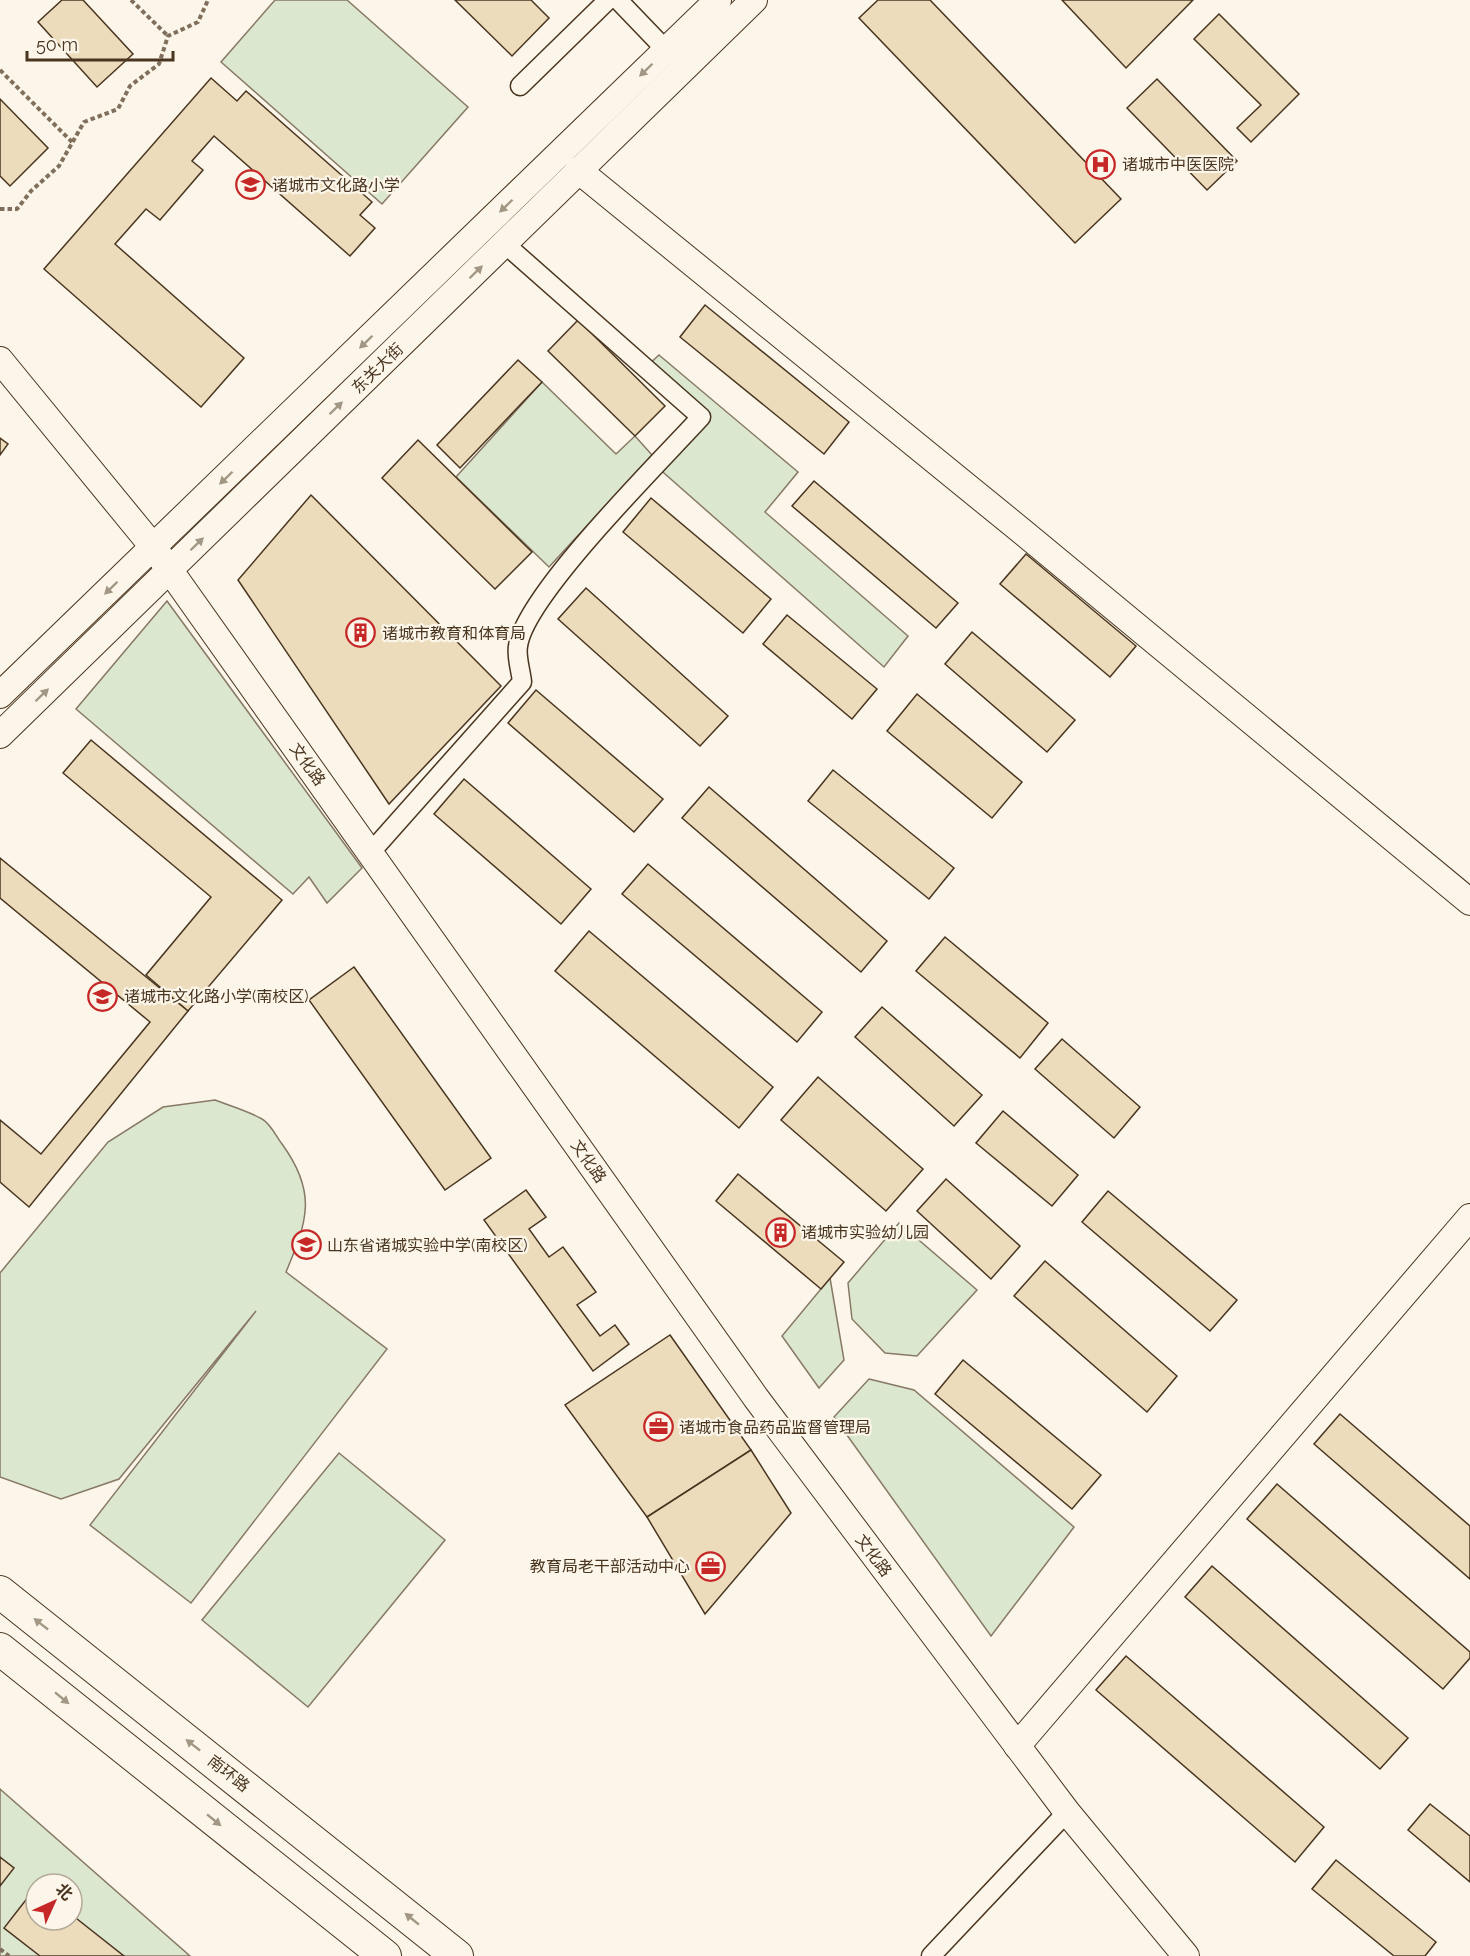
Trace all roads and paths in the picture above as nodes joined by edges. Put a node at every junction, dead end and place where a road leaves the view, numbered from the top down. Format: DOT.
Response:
graph roads {
  1 [pos="132,0"];
  2 [pos="208,0"];
  3 [pos="608,0"];
  4 [pos="618,0"];
  5 [pos="718,0"];
  6 [pos="754,0"];
  7 [pos="168,36"];
  8 [pos="666,50"];
  9 [pos="0,70"];
  10 [pos="520,86"];
  11 [pos="72,142"];
  12 [pos="578,170"];
  13 [pos="0,209"];
  14 [pos="505,243"];
  15 [pos="0,360"];
  16 [pos="154,548"];
  17 [pos="169,571"];
  18 [pos="0,695"];
  19 [pos="0,735"];
  20 [pos="371,852"];
  21 [pos="1470,902"];
  22 [pos="1470,1217"];
  23 [pos="0,1592"];
  24 [pos="0,1649"];
  25 [pos="1017,1746"];
  26 [pos="1067,1812"];
  27 [pos="0,1949"];
  28 [pos="9,1956"];
  29 [pos="385,1956"];
  30 [pos="457,1956"];
  31 [pos="931,1956"];
  32 [pos="1186,1956"];
  1 -- 7 [label="path"];
  2 -- 7 [label="path"];
  3 -- 10 [label="street"];
  4 -- 8 [label="street"];
  5 -- 8 [label="street, 东关大街"];
  6 -- 12 [label="street, 东关大街"];
  7 -- 11 [label="path"];
  8 -- 16 [label="street, 东关大街, one-way"];
  9 -- 11 [label="path"];
  11 -- 13 [label="path"];
  12 -- 14 [label="street, 东关大街"];
  12 -- 21 [label="street"];
  17 -- 14 [label="street, 东关大街, one-way"];
  14 -- 20 [label="street"];
  15 -- 16 [label="street, 文化路"];
  16 -- 17 [label="street, 文化路"];
  16 -- 18 [label="street, 东关大街, one-way"];
  19 -- 17 [label="street, 东关大街, one-way"];
  17 -- 20 [label="street, 文化路"];
  20 -- 25 [label="street, 文化路"];
  22 -- 25 [label="street"];
  30 -- 23 [label="highway, 南环路, one-way"];
  24 -- 29 [label="highway, one-way"];
  25 -- 26 [label="street, 文化路"];
  26 -- 31 [label="street"];
  26 -- 32 [label="street, 文化路"];
  27 -- 28 [label="path"];
}
